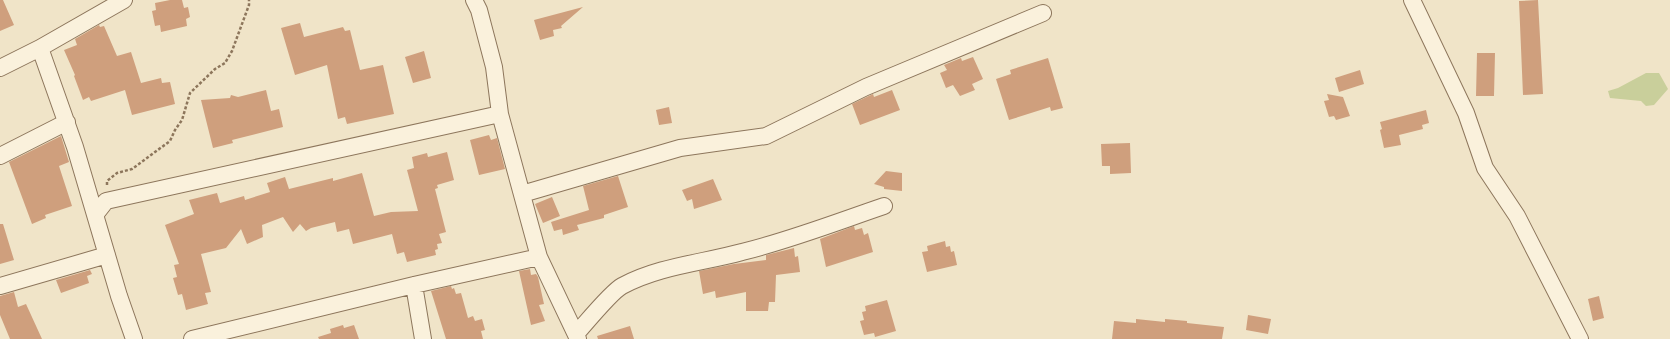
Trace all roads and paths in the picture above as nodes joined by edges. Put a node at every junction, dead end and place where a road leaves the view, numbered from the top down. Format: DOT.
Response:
graph roads {
  1 [pos="124,0"];
  2 [pos="249,0"];
  3 [pos="474,0"];
  4 [pos="1412,0"];
  5 [pos="1043,13"];
  6 [pos="40,48"];
  7 [pos="0,68"];
  8 [pos="500,114"];
  9 [pos="67,122"];
  10 [pos="0,156"];
  11 [pos="522,194"];
  12 [pos="106,201"];
  13 [pos="884,206"];
  14 [pos="95,215"];
  15 [pos="107,255"];
  16 [pos="539,257"];
  17 [pos="414,285"];
  18 [pos="0,286"];
  19 [pos="577,337"];
  20 [pos="134,339"];
  21 [pos="192,339"];
  22 [pos="423,339"];
  23 [pos="1580,339"];
  1 -- 6 [label="street"];
  2 -- 12 [label="path"];
  3 -- 8 [label="street"];
  4 -- 23 [label="street"];
  5 -- 11 [label="street"];
  6 -- 7 [label="street"];
  6 -- 9 [label="street"];
  8 -- 11 [label="street"];
  8 -- 12 [label="street"];
  9 -- 10 [label="street"];
  9 -- 14 [label="street"];
  11 -- 16 [label="street"];
  12 -- 14 [label="street"];
  13 -- 19 [label="street"];
  14 -- 15 [label="street"];
  15 -- 18 [label="street"];
  15 -- 20 [label="street"];
  16 -- 17 [label="street"];
  16 -- 19 [label="street"];
  17 -- 21 [label="street"];
  17 -- 22 [label="street"];
}
